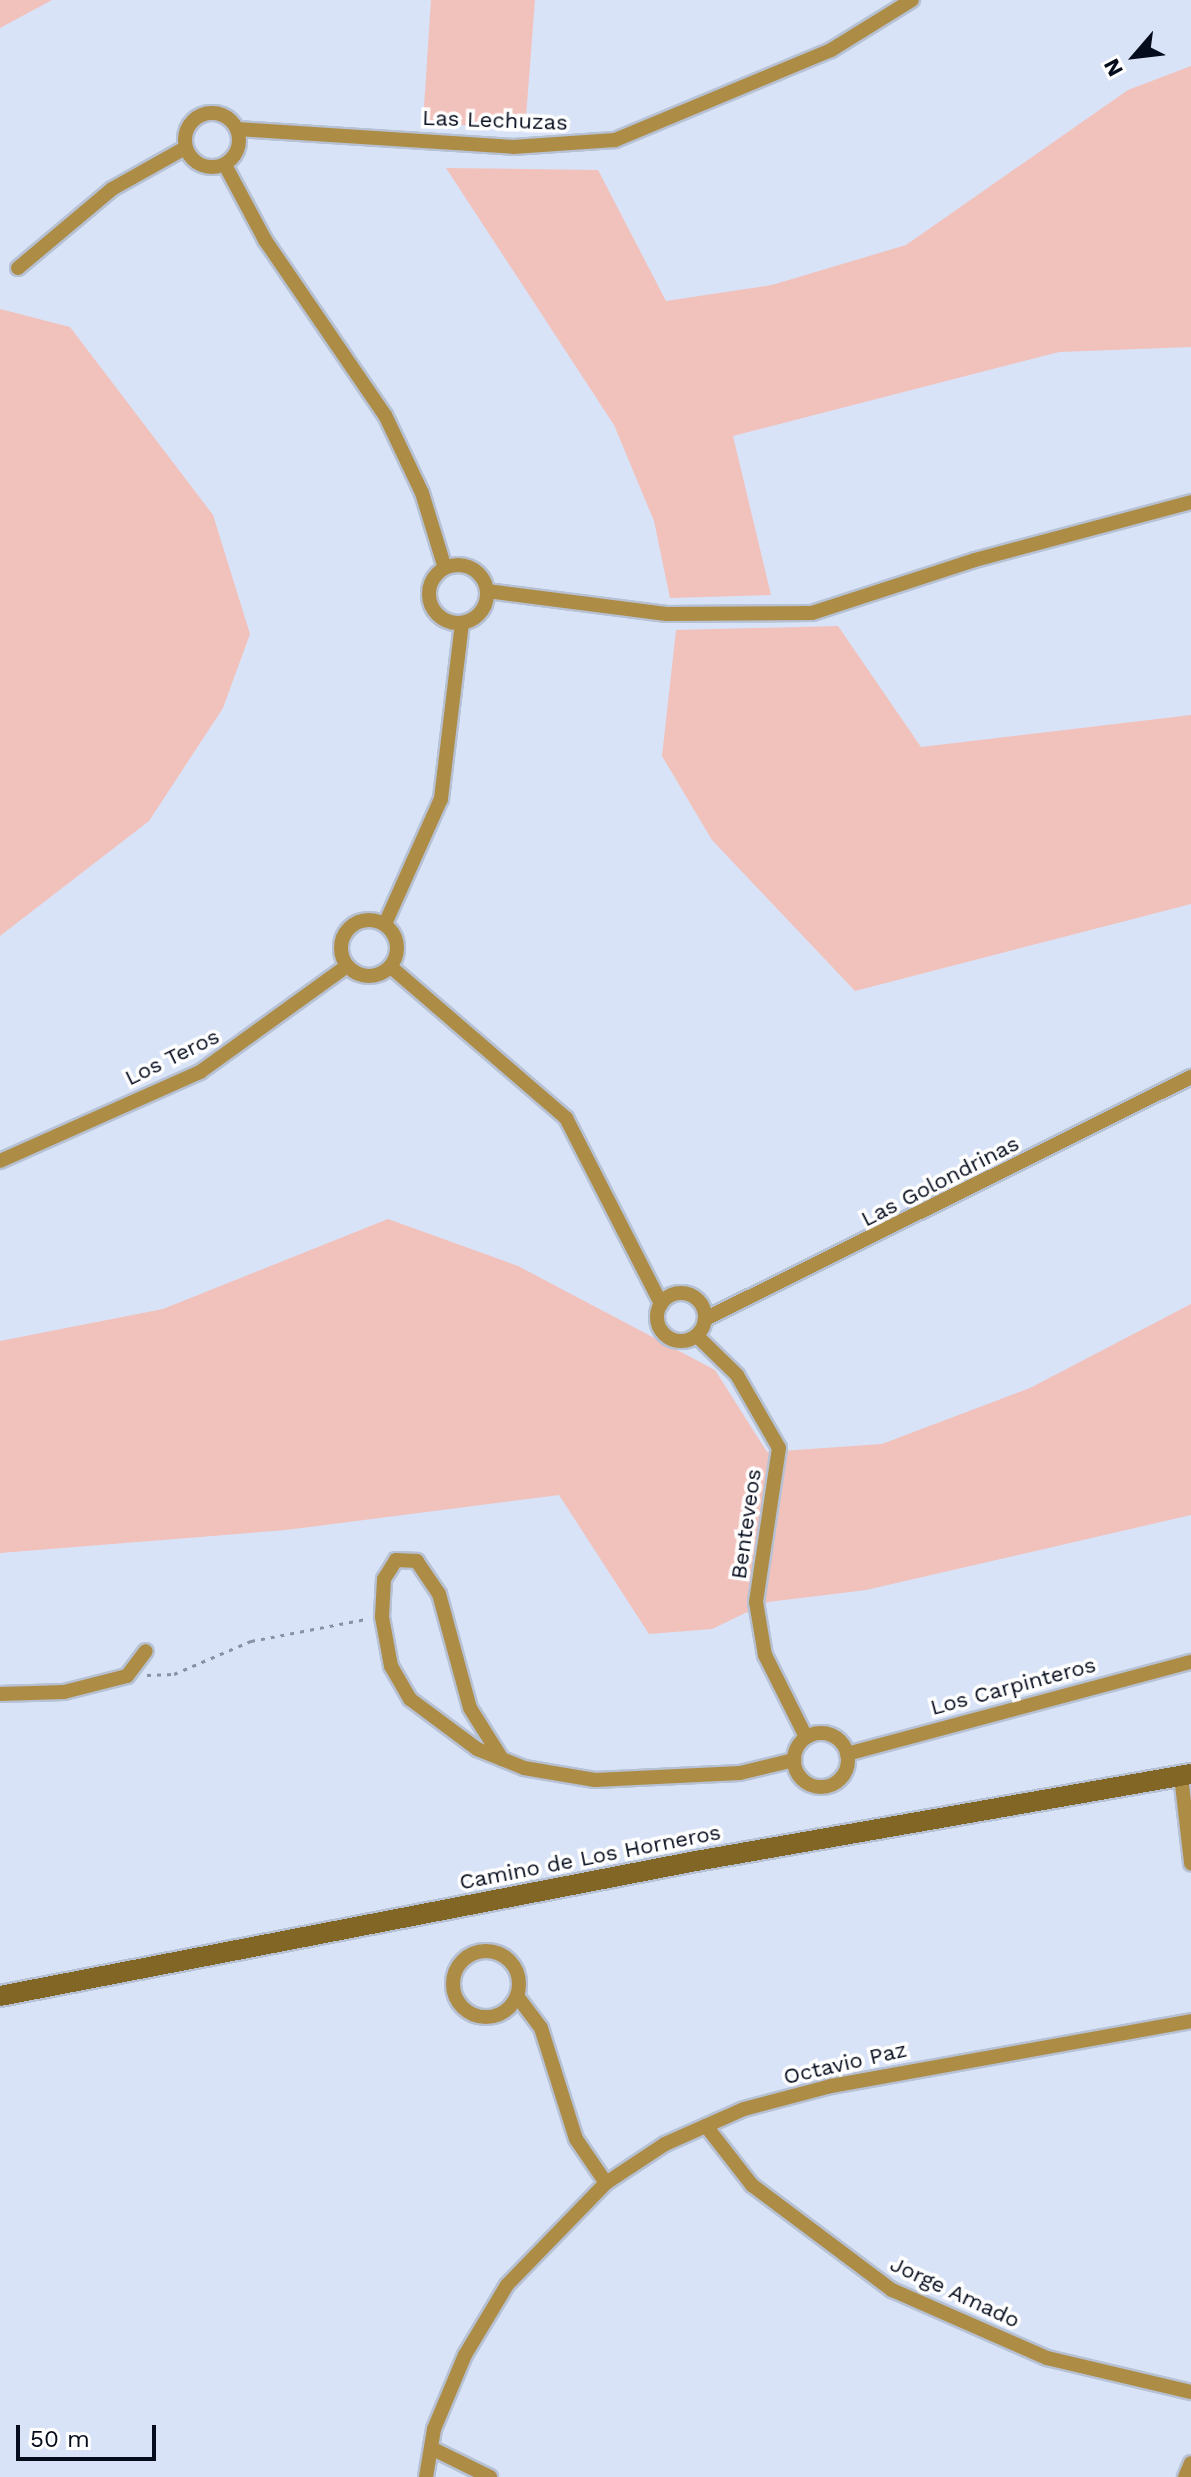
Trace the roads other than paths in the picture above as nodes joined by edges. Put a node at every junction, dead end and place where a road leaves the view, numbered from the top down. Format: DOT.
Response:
graph roads {
  1 [pos="912,0"];
  2 [pos="237,129"];
  3 [pos="185,148"];
  4 [pos="225,165"];
  5 [pos="18,268"];
  6 [pos="1191,502"];
  7 [pos="445,568"];
  8 [pos="487,591"];
  9 [pos="462,623"];
  10 [pos="385,924"];
  11 [pos="347,966"];
  12 [pos="391,967"];
  13 [pos="1191,1077"];
  14 [pos="0,1161"];
  15 [pos="661,1304"];
  16 [pos="705,1319"];
  17 [pos="697,1336"];
  18 [pos="146,1651"];
  19 [pos="1191,1662"];
  20 [pos="0,1694"];
  21 [pos="806,1737"];
  22 [pos="847,1754"];
  23 [pos="502,1759"];
  24 [pos="794,1760"];
  25 [pos="1186,1775"];
  26 [pos="1191,1863"];
  27 [pos="0,1996"];
  28 [pos="517,1996"];
  29 [pos="1191,2021"];
  30 [pos="706,2126"];
  31 [pos="606,2183"];
  32 [pos="1191,2392"];
  33 [pos="431,2448"];
  34 [pos="1191,2463"];
  35 [pos="426,2477"];
  36 [pos="490,2477"];
  37 [pos="1185,2477"];
  1 -- 2 [label="street, Las Lechuzas"];
  2 -- 3 [label="street"];
  2 -- 4 [label="street"];
  3 -- 4 [label="street"];
  3 -- 5 [label="street"];
  4 -- 7 [label="street"];
  6 -- 8 [label="street"];
  7 -- 8 [label="street"];
  7 -- 9 [label="street"];
  8 -- 9 [label="street"];
  9 -- 10 [label="street"];
  10 -- 11 [label="street"];
  10 -- 12 [label="street"];
  11 -- 12 [label="street"];
  11 -- 14 [label="street, Los Teros"];
  12 -- 15 [label="street"];
  13 -- 16 [label="street, Las Golondrinas"];
  15 -- 16 [label="street"];
  15 -- 17 [label="street"];
  16 -- 17 [label="street"];
  17 -- 21 [label="street, Benteveos"];
  18 -- 20 [label="street"];
  19 -- 22 [label="street, Los Carpinteros"];
  21 -- 22 [label="street"];
  21 -- 24 [label="street"];
  22 -- 24 [label="street"];
  23 -- 23 [label="street"];
  23 -- 24 [label="street"];
  25 -- 26 [label="street"];
  25 -- 27 [label="street, Camino de Los Horneros"];
  28 -- 28 [label="street"];
  28 -- 31 [label="street"];
  29 -- 30 [label="street, Octavio Paz"];
  30 -- 31 [label="street, Octavio Paz"];
  30 -- 32 [label="street, Jorge Amado"];
  31 -- 33 [label="street, Octavio Paz"];
  33 -- 35 [label="street, Octavio Paz"];
  33 -- 36 [label="street"];
  34 -- 37 [label="street"];
}
